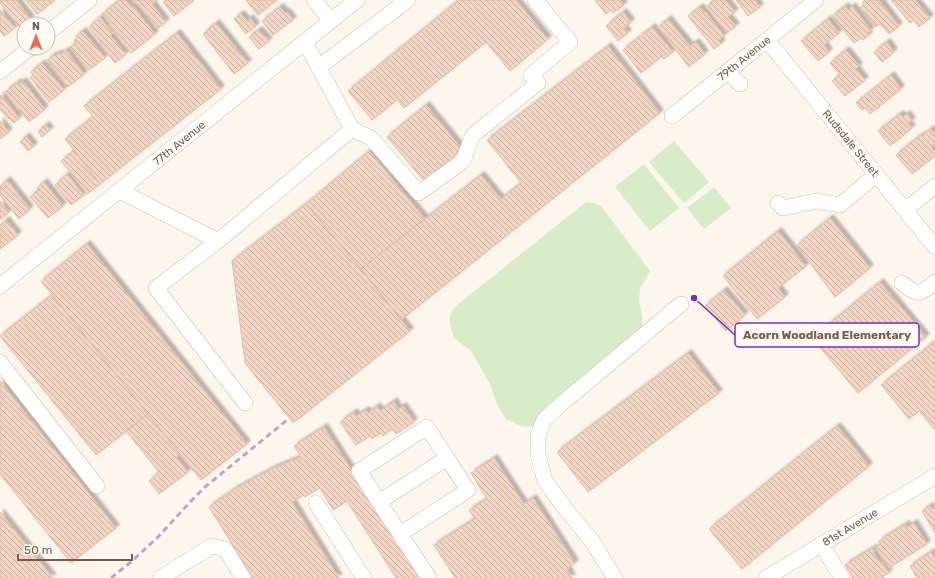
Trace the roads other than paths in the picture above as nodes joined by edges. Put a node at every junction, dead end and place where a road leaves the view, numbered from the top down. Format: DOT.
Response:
graph roads {
  1 [pos="89,0"];
  2 [pos="314,0"];
  3 [pos="357,0"];
  4 [pos="408,0"];
  5 [pos="534,0"];
  6 [pos="816,0"];
  7 [pos="331,22"];
  8 [pos="56,27"];
  9 [pos="767,40"];
  10 [pos="306,42"];
  11 [pos="20,56"];
  12 [pos="319,67"];
  13 [pos="0,72"];
  14 [pos="728,72"];
  15 [pos="740,84"];
  16 [pos="672,116"];
  17 [pos="352,129"];
  18 [pos="876,175"];
  19 [pos="935,186"];
  20 [pos="120,191"];
  21 [pos="778,203"];
  22 [pos="905,210"];
  23 [pos="218,241"];
  24 [pos="935,247"];
  25 [pos="902,282"];
  26 [pos="935,282"];
  27 [pos="0,286"];
  28 [pos="681,304"];
  29 [pos="0,362"];
  30 [pos="245,403"];
  31 [pos="447,458"];
  32 [pos="935,476"];
  33 [pos="97,486"];
  34 [pos="379,502"];
  35 [pos="316,503"];
  36 [pos="400,534"];
  37 [pos="821,544"];
  38 [pos="160,578"];
  39 [pos="244,578"];
  40 [pos="364,578"];
  41 [pos="429,578"];
  42 [pos="615,578"];
  43 [pos="766,578"];
  44 [pos="842,578"];
  1 -- 8 [label="street"];
  2 -- 7 [label="street"];
  3 -- 7 [label="street, 77th Avenue"];
  4 -- 12 [label="street"];
  5 -- 17 [label="street"];
  6 -- 9 [label="street, 79th Avenue"];
  7 -- 10 [label="street, 77th Avenue"];
  9 -- 14 [label="street, 79th Avenue"];
  9 -- 18 [label="street, Rudsdale Street"];
  10 -- 12 [label="street"];
  10 -- 20 [label="street, 77th Avenue"];
  11 -- 13 [label="street"];
  12 -- 17 [label="street"];
  14 -- 15 [label="street"];
  14 -- 16 [label="street, 79th Avenue"];
  17 -- 23 [label="street"];
  18 -- 21 [label="street"];
  18 -- 22 [label="street, Rudsdale Street"];
  19 -- 22 [label="street"];
  20 -- 23 [label="street"];
  20 -- 27 [label="street, 77th Avenue"];
  22 -- 24 [label="street, Rudsdale Street"];
  23 -- 30 [label="street"];
  25 -- 26 [label="street"];
  28 -- 42 [label="street"];
  29 -- 33 [label="street"];
  31 -- 34 [label="street"];
  31 -- 34 [label="street"];
  31 -- 36 [label="street"];
  32 -- 37 [label="street, 81st Avenue"];
  34 -- 36 [label="street"];
  35 -- 40 [label="street"];
  36 -- 41 [label="street"];
  37 -- 43 [label="street, 81st Avenue"];
  37 -- 44 [label="street"];
  38 -- 39 [label="street"];
}
